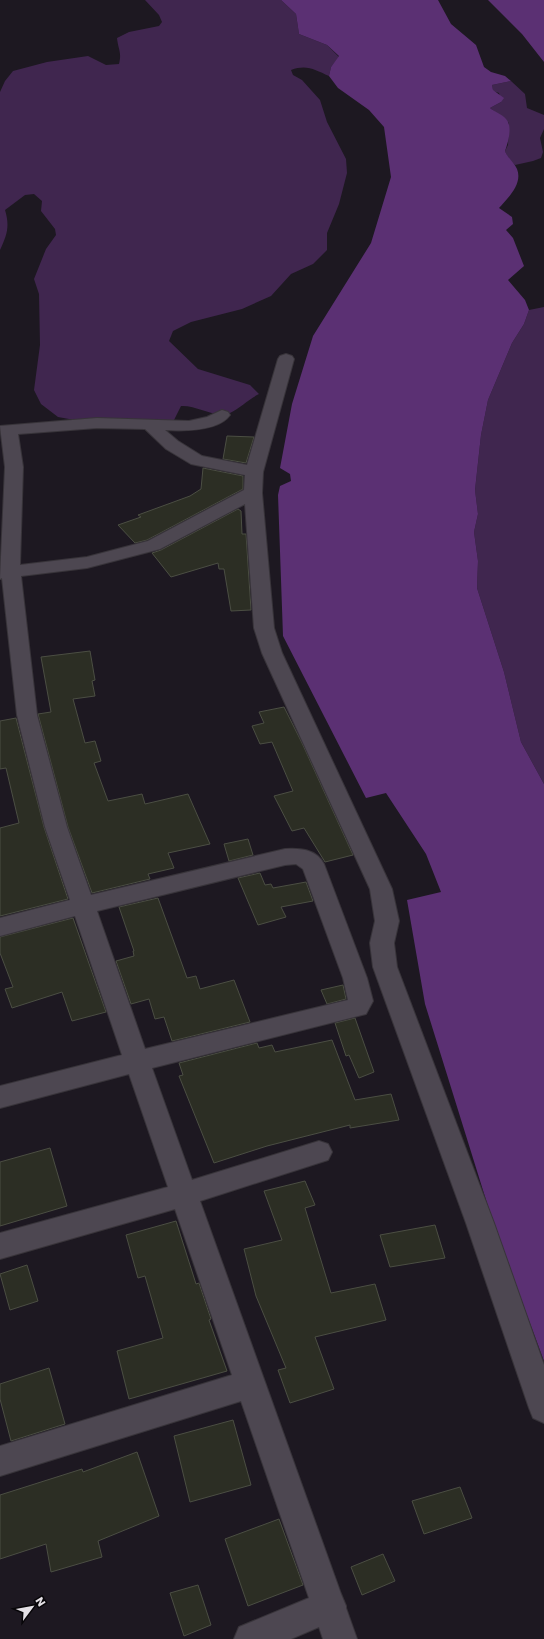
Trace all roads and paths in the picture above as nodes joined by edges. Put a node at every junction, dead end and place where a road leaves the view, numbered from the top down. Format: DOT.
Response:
graph roads {
  1 [pos="286,359"];
  2 [pos="222,415"];
  3 [pos="149,424"];
  4 [pos="4,431"];
  5 [pos="254,472"];
  6 [pos="253,493"];
  7 [pos="5,572"];
  8 [pos="84,905"];
  9 [pos="0,927"];
  10 [pos="137,1061"];
  11 [pos="0,1097"];
  12 [pos="319,1152"];
  13 [pos="185,1194"];
  14 [pos="0,1246"];
  15 [pos="250,1384"];
  16 [pos="544,1408"];
  17 [pos="0,1461"];
  18 [pos="330,1606"];
  19 [pos="251,1639"];
  20 [pos="340,1639"];
  1 -- 5 [label="street"];
  2 -- 3 [label="street"];
  3 -- 4 [label="street"];
  3 -- 5 [label="street"];
  4 -- 7 [label="street"];
  5 -- 6 [label="street"];
  6 -- 7 [label="street"];
  6 -- 16 [label="street"];
  7 -- 8 [label="street"];
  8 -- 9 [label="street"];
  8 -- 10 [label="street"];
  8 -- 10 [label="street"];
  10 -- 11 [label="street"];
  10 -- 13 [label="street"];
  12 -- 13 [label="street"];
  13 -- 14 [label="street"];
  13 -- 15 [label="street"];
  15 -- 17 [label="street"];
  15 -- 18 [label="street"];
  18 -- 19 [label="street"];
  18 -- 20 [label="street"];
}
